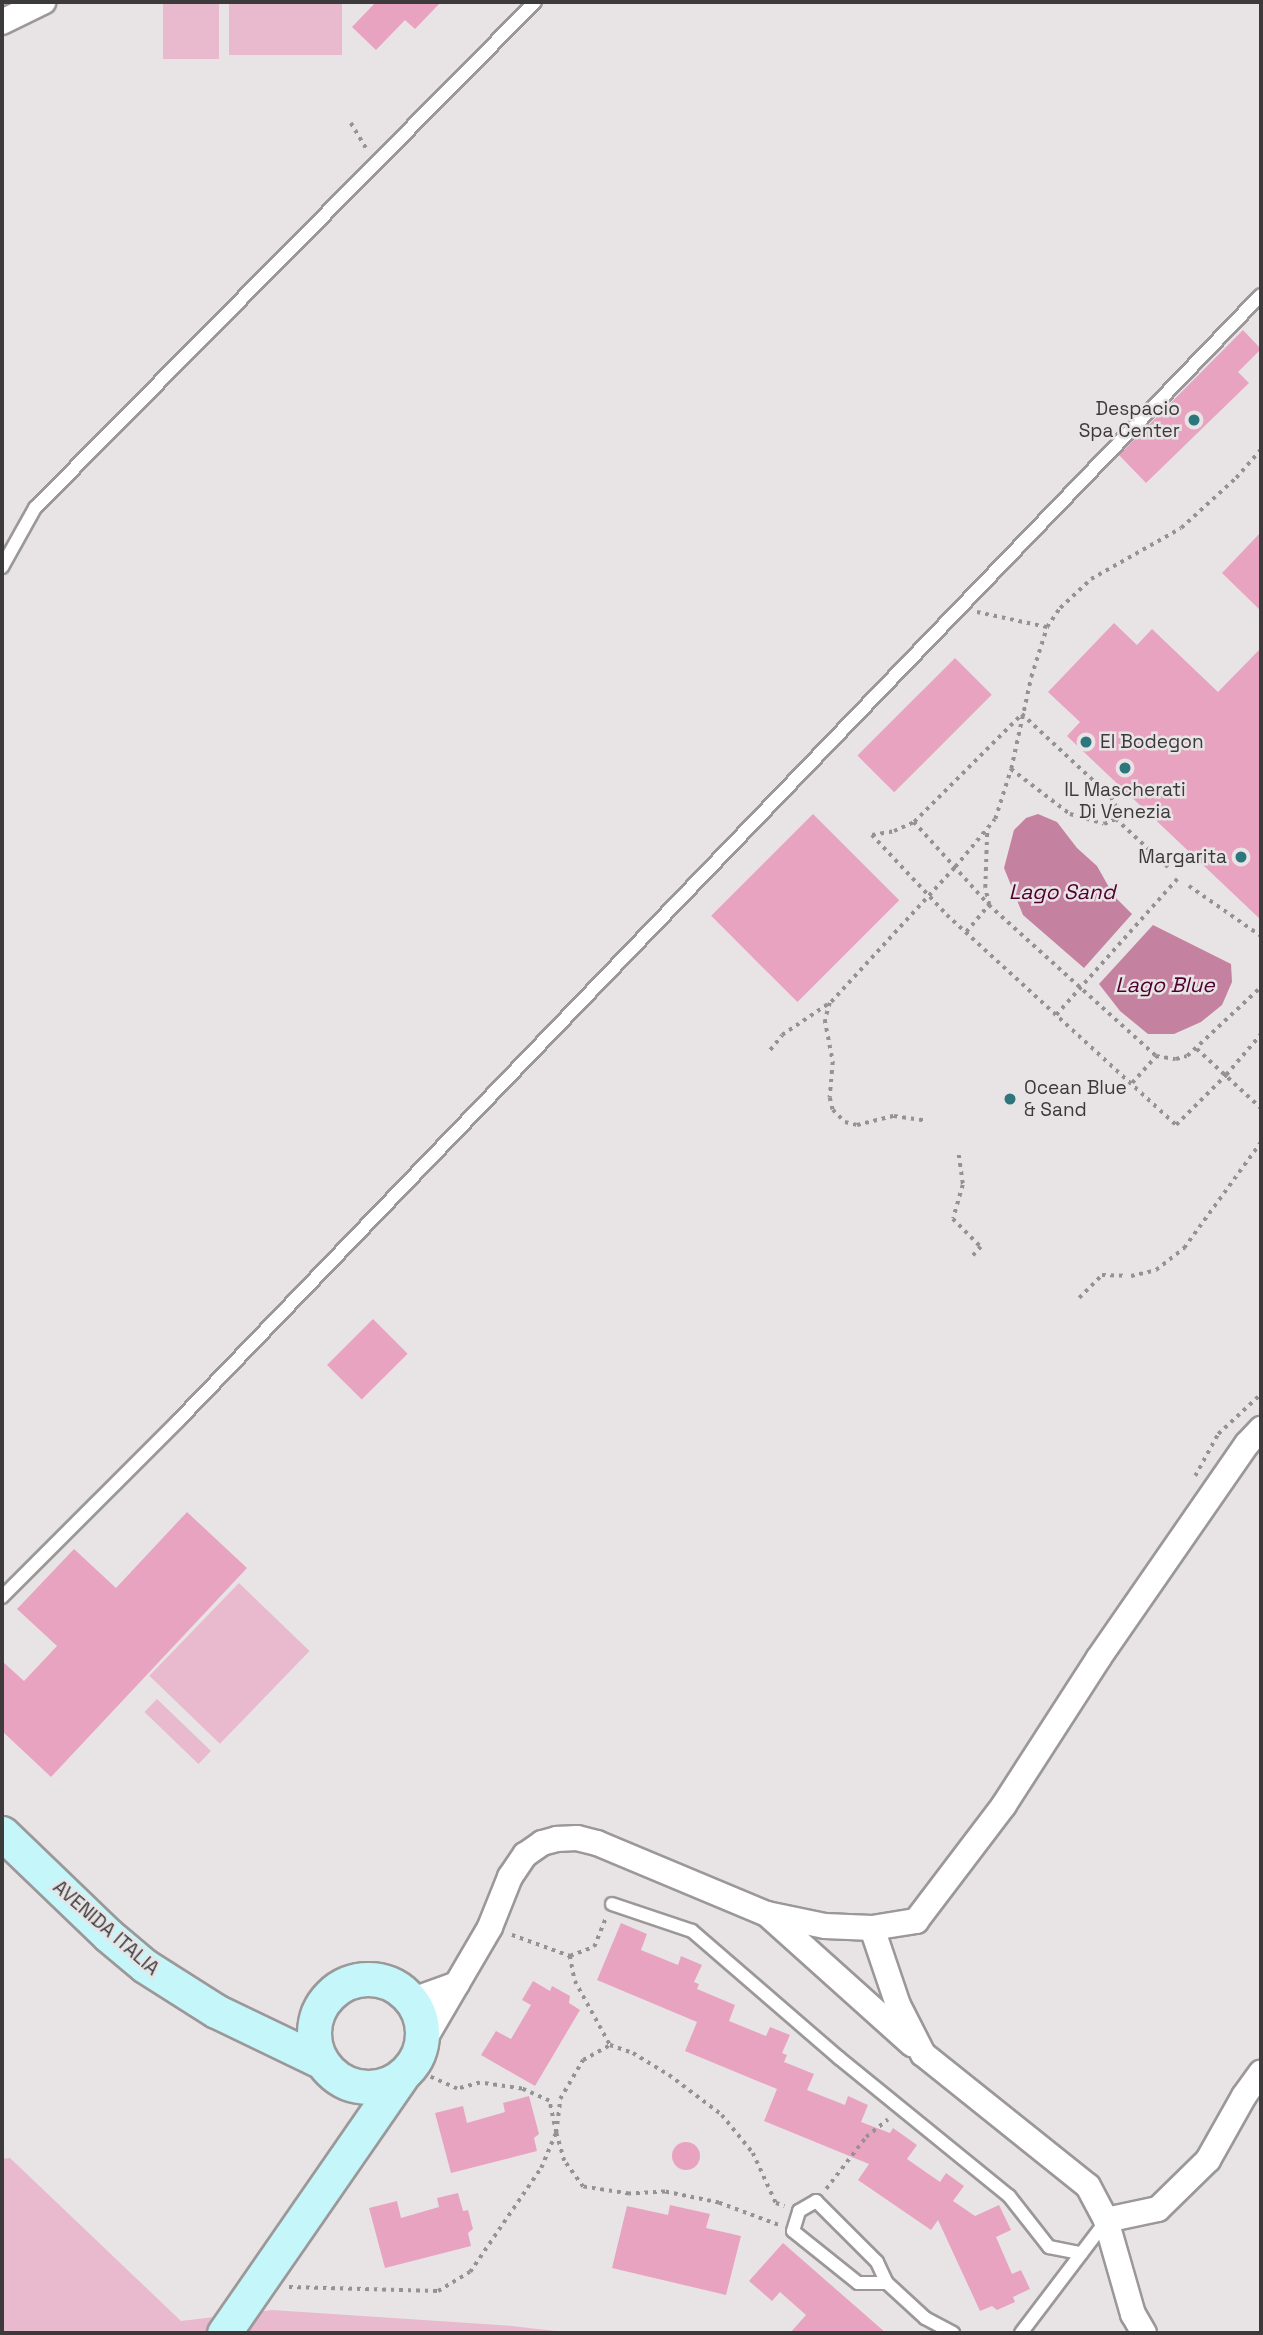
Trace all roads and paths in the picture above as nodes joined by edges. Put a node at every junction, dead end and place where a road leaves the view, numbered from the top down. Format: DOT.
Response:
graph roads {
  1 [pos="43,2"];
  2 [pos="535,2"];
  3 [pos="2,22"];
  4 [pos="351,123"];
  5 [pos="376,163"];
  6 [pos="1261,295"];
  7 [pos="1261,449"];
  8 [pos="2,567"];
  9 [pos="960,608"];
  10 [pos="1047,627"];
  11 [pos="1022,714"];
  12 [pos="1010,769"];
  13 [pos="1116,819"];
  14 [pos="914,822"];
  15 [pos="987,830"];
  16 [pos="955,867"];
  17 [pos="1168,867"];
  18 [pos="1179,877"];
  19 [pos="1189,886"];
  20 [pos="930,894"];
  21 [pos="989,905"];
  22 [pos="966,932"];
  23 [pos="1261,936"];
  24 [pos="1261,987"];
  25 [pos="1081,988"];
  26 [pos="831,1002"];
  27 [pos="1056,1016"];
  28 [pos="1261,1034"];
  29 [pos="1197,1049"];
  30 [pos="770,1051"];
  31 [pos="1156,1056"];
  32 [pos="1226,1076"];
  33 [pos="1131,1084"];
  34 [pos="1261,1108"];
  35 [pos="924,1121"];
  36 [pos="1261,1142"];
  37 [pos="959,1155"];
  38 [pos="973,1256"];
  39 [pos="1079,1298"];
  40 [pos="1261,1429"];
  41 [pos="2,1597"];
  42 [pos="2,1833"];
  43 [pos="612,1904"];
  44 [pos="767,1914"];
  45 [pos="491,1927"];
  46 [pos="872,1928"];
  47 [pos="570,1956"];
  48 [pos="457,1984"];
  49 [pos="411,2001"];
  50 [pos="318,2013"];
  51 [pos="257,2029"];
  52 [pos="610,2045"];
  53 [pos="923,2054"];
  54 [pos="410,2063"];
  55 [pos="328,2068"];
  56 [pos="1261,2073"];
  57 [pos="901,2109"];
  58 [pos="556,2133"];
  59 [pos="359,2140"];
  60 [pos="816,2201"];
  61 [pos="799,2211"];
  62 [pos="1107,2220"];
  63 [pos="793,2231"];
  64 [pos="1081,2253"];
  65 [pos="887,2283"];
  66 [pos="259,2286"];
  67 [pos="224,2333"];
  68 [pos="953,2333"];
  69 [pos="1021,2333"];
  70 [pos="1144,2333"];
  1 -- 3 [label="street"];
  2 -- 5 [label="lane"];
  4 -- 5 [label="path"];
  5 -- 8 [label="lane"];
  6 -- 9 [label="lane"];
  7 -- 10 [label="path"];
  9 -- 10 [label="path"];
  9 -- 41 [label="lane"];
  10 -- 11 [label="path"];
  11 -- 12 [label="path"];
  11 -- 13 [label="path"];
  11 -- 14 [label="path"];
  12 -- 13 [label="path"];
  12 -- 15 [label="path"];
  13 -- 17 [label="path"];
  14 -- 16 [label="path"];
  14 -- 20 [label="path"];
  15 -- 16 [label="path"];
  15 -- 21 [label="path"];
  16 -- 20 [label="path"];
  16 -- 21 [label="path"];
  18 -- 25 [label="path"];
  19 -- 23 [label="path"];
  20 -- 22 [label="path"];
  20 -- 26 [label="path"];
  21 -- 22 [label="path"];
  21 -- 25 [label="path"];
  22 -- 27 [label="path"];
  24 -- 29 [label="path"];
  25 -- 27 [label="path"];
  25 -- 31 [label="path"];
  26 -- 30 [label="path"];
  26 -- 35 [label="path"];
  27 -- 33 [label="path"];
  28 -- 32 [label="path"];
  29 -- 31 [label="path"];
  29 -- 32 [label="path"];
  31 -- 33 [label="path"];
  32 -- 33 [label="path"];
  32 -- 34 [label="path"];
  36 -- 39 [label="path"];
  37 -- 38 [label="path"];
  40 -- 46 [label="street"];
  42 -- 51 [label="street, AVENIDA ITALIA"];
  43 -- 47 [label="path"];
  43 -- 57 [label="lane"];
  44 -- 45 [label="street"];
  44 -- 46 [label="street"];
  44 -- 53 [label="street"];
  45 -- 47 [label="path"];
  45 -- 48 [label="street"];
  46 -- 53 [label="street"];
  47 -- 52 [label="path"];
  48 -- 49 [label="street"];
  48 -- 54 [label="street"];
  49 -- 50 [label="street"];
  49 -- 54 [label="street"];
  50 -- 51 [label="street"];
  50 -- 55 [label="street"];
  51 -- 55 [label="street, AVENIDA ITALIA"];
  52 -- 58 [label="path"];
  52 -- 61 [label="path"];
  53 -- 62 [label="street"];
  54 -- 55 [label="street"];
  54 -- 58 [label="path"];
  54 -- 59 [label="street"];
  55 -- 59 [label="street"];
  56 -- 62 [label="street"];
  57 -- 60 [label="path"];
  57 -- 64 [label="lane"];
  58 -- 63 [label="path"];
  58 -- 66 [label="path"];
  59 -- 66 [label="street"];
  60 -- 61 [label="lane"];
  60 -- 65 [label="lane"];
  61 -- 63 [label="lane"];
  62 -- 64 [label="lane"];
  62 -- 70 [label="street"];
  63 -- 65 [label="lane"];
  64 -- 69 [label="lane"];
  65 -- 68 [label="lane"];
  66 -- 67 [label="street"];
}
